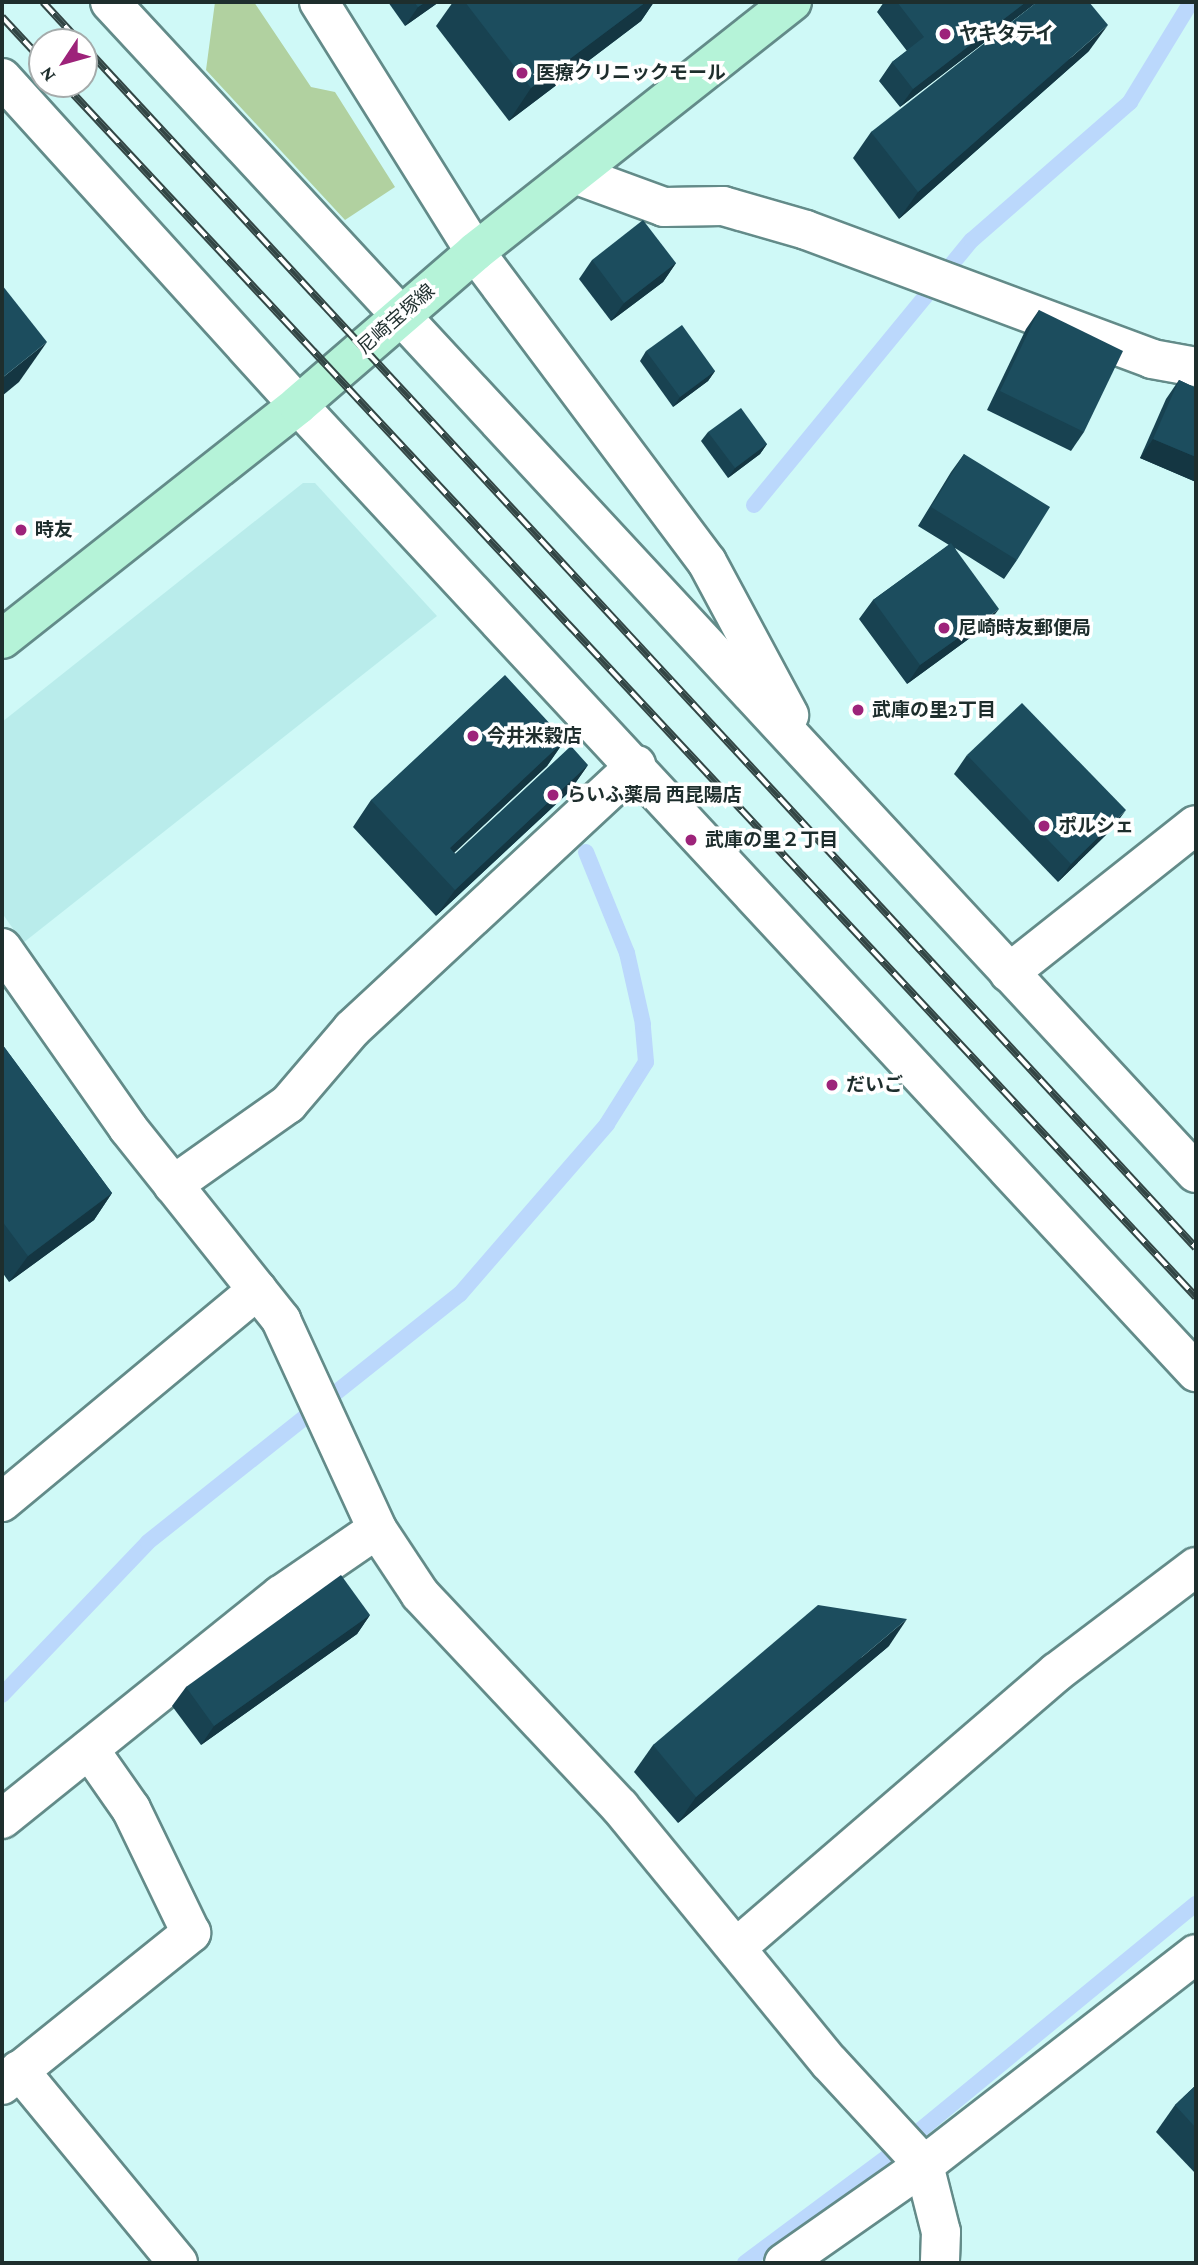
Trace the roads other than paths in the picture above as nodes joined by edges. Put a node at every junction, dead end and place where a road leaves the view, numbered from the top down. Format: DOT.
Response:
graph roads {
  1 [pos="110,2"];
  2 [pos="319,2"];
  3 [pos="792,2"];
  4 [pos="2,78"];
  5 [pos="574,174"];
  6 [pos="475,252"];
  7 [pos="399,315"];
  8 [pos="1196,367"];
  9 [pos="298,405"];
  10 [pos="2,639"];
  11 [pos="808,754"];
  12 [pos="636,765"];
  13 [pos="1196,825"];
  14 [pos="2,948"];
  15 [pos="1009,974"];
  16 [pos="1196,1173"];
  17 [pos="173,1185"];
  18 [pos="257,1290"];
  19 [pos="1196,1372"];
  20 [pos="2,1502"];
  21 [pos="377,1529"];
  22 [pos="1196,1567"];
  23 [pos="89,1749"];
  24 [pos="7,1805"];
  25 [pos="736,1948"];
  26 [pos="1196,1954"];
  27 [pos="10,2077"];
  28 [pos="924,2165"];
  29 [pos="178,2263"];
  30 [pos="784,2263"];
  31 [pos="940,2263"];
  1 -- 7 [label="street"];
  2 -- 6 [label="street"];
  3 -- 5 [label="main road, 尼崎宝塚線"];
  4 -- 9 [label="street"];
  5 -- 6 [label="main road, 尼崎宝塚線"];
  5 -- 8 [label="street"];
  6 -- 7 [label="main road, 尼崎宝塚線"];
  6 -- 11 [label="street"];
  7 -- 9 [label="main road, 尼崎宝塚線"];
  7 -- 11 [label="street"];
  9 -- 10 [label="main road, 尼崎宝塚線"];
  9 -- 12 [label="street"];
  11 -- 15 [label="street"];
  12 -- 17 [label="street"];
  12 -- 19 [label="street"];
  13 -- 15 [label="street"];
  14 -- 17 [label="street"];
  15 -- 16 [label="street"];
  17 -- 18 [label="street"];
  18 -- 20 [label="street"];
  18 -- 21 [label="street"];
  21 -- 23 [label="street"];
  21 -- 25 [label="street"];
  22 -- 25 [label="street"];
  23 -- 24 [label="street"];
  23 -- 27 [label="street"];
  25 -- 28 [label="street"];
  26 -- 28 [label="street"];
  27 -- 29 [label="street"];
  28 -- 30 [label="street"];
  28 -- 31 [label="street"];
}
